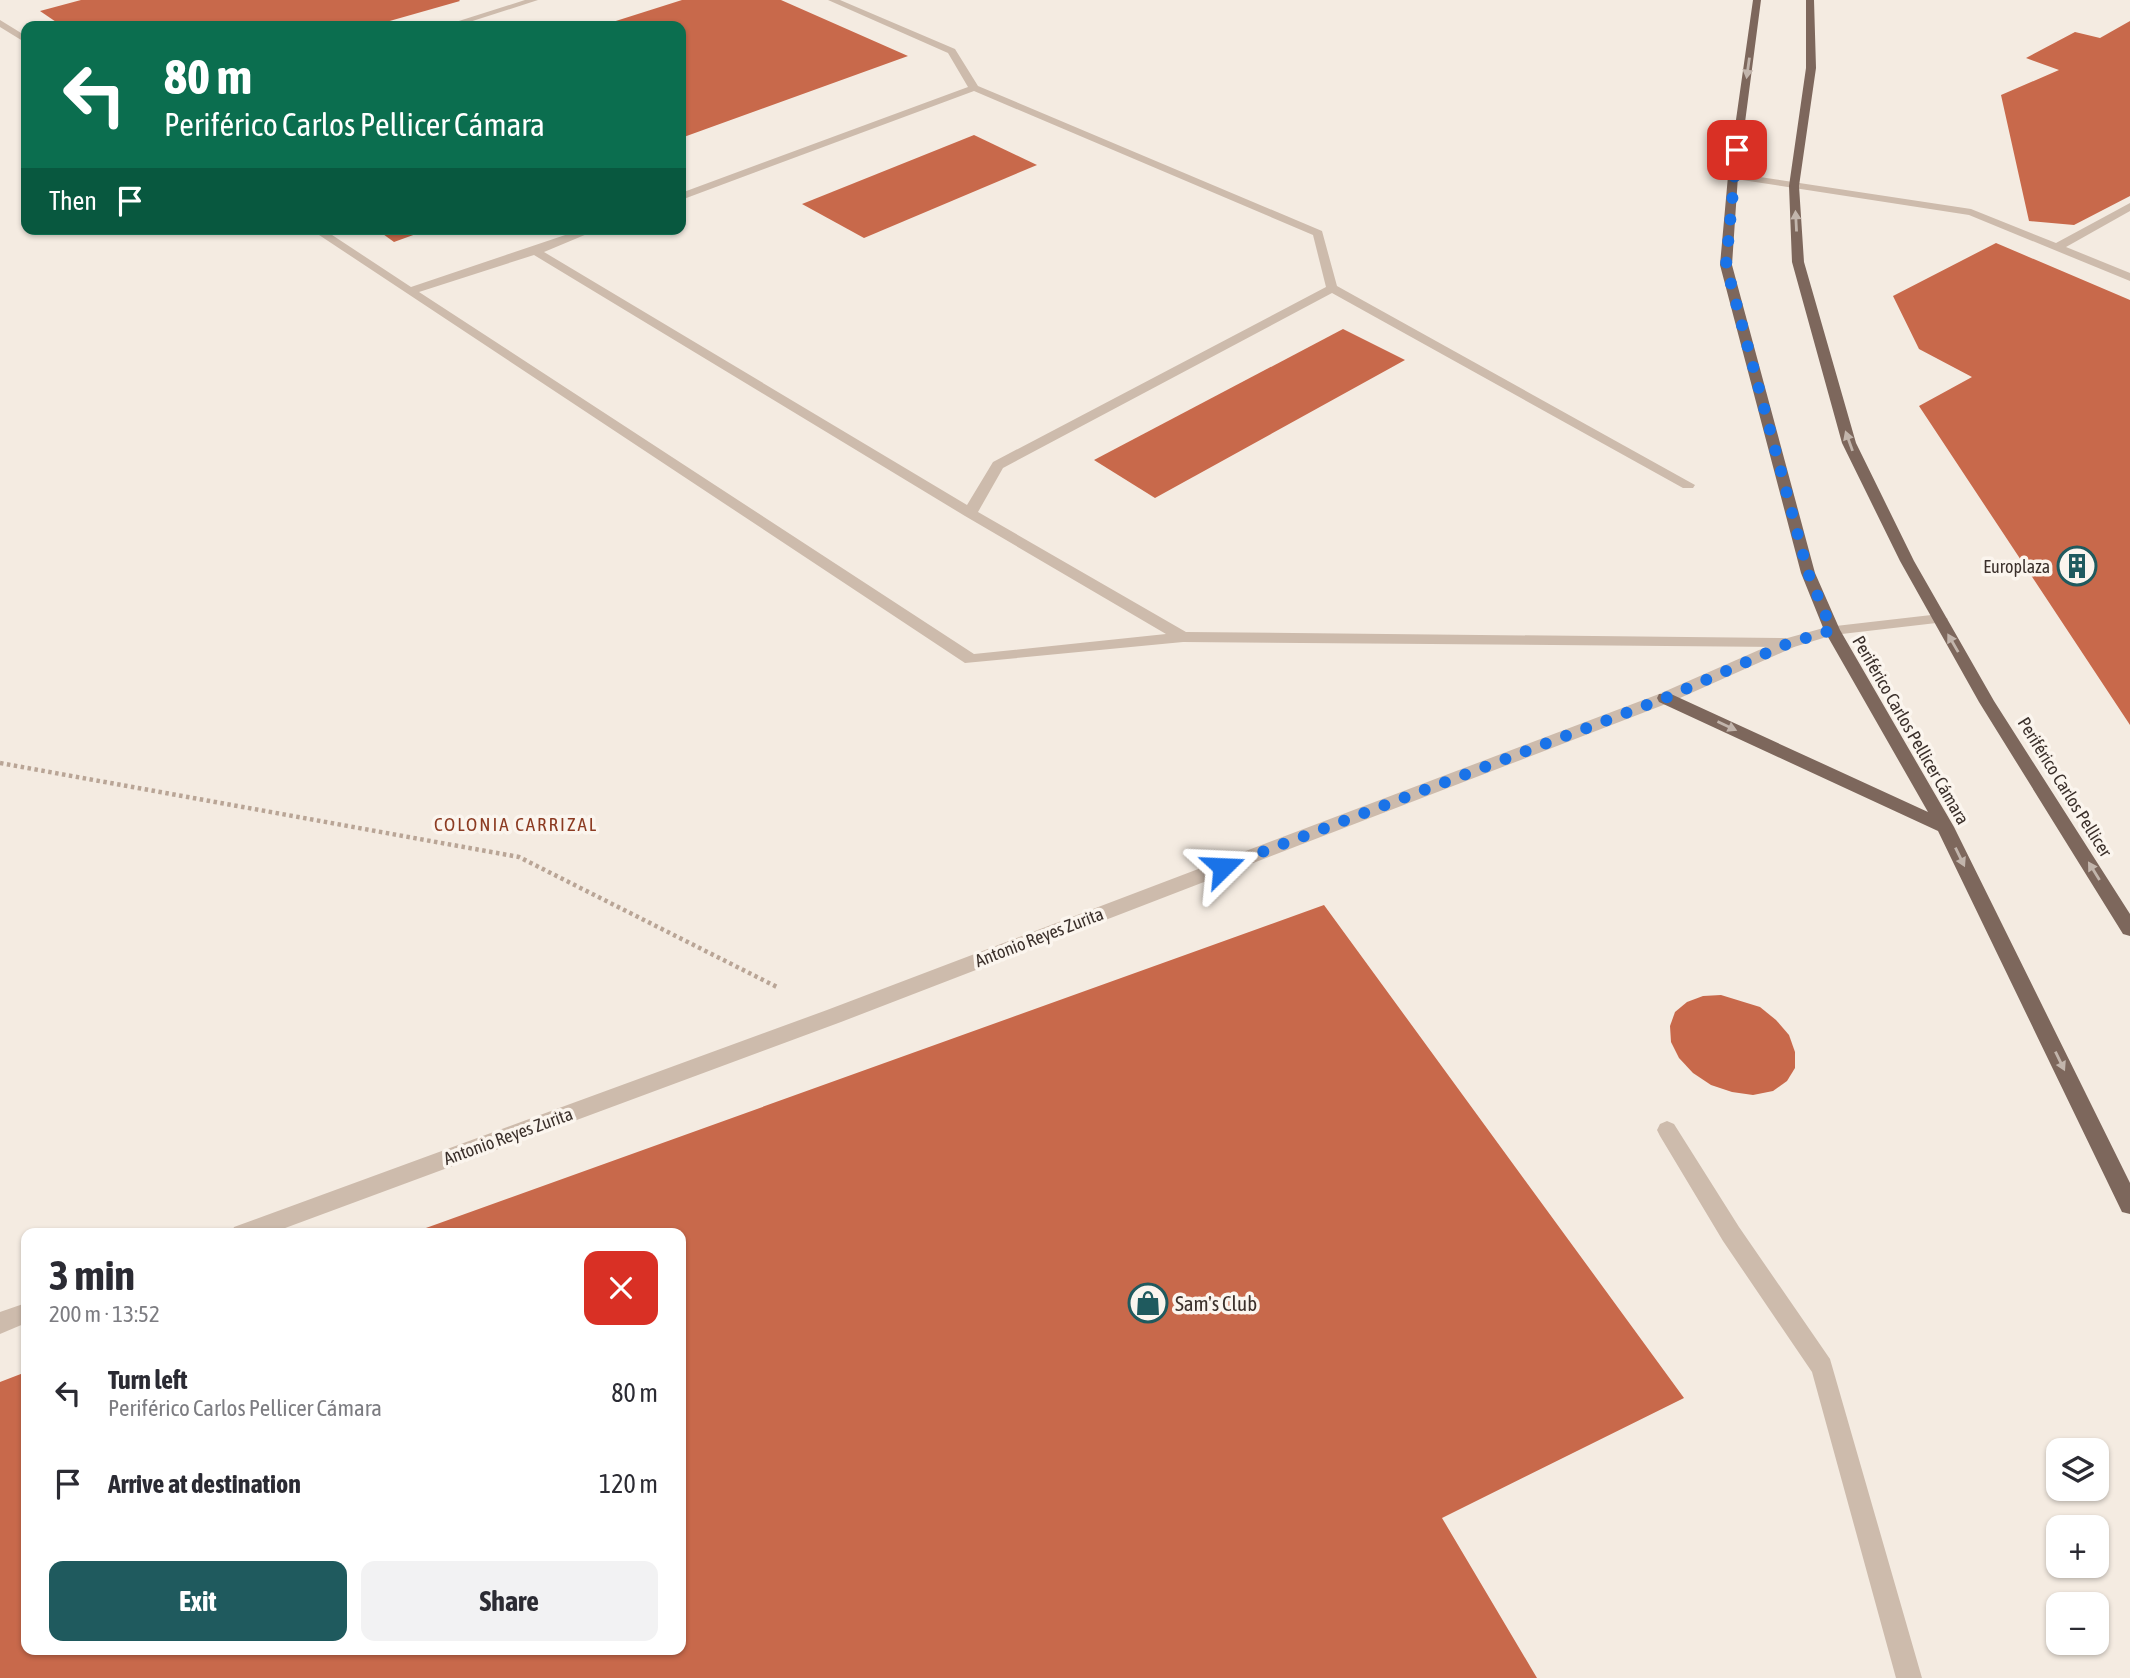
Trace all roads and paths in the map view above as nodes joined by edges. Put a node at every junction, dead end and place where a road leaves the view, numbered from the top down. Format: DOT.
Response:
graph roads {
  1 [pos="534,0"];
  2 [pos="832,0"];
  3 [pos="1757,0"];
  4 [pos="1810,0"];
  5 [pos="465,21"];
  6 [pos="0,23"];
  7 [pos="21,37"];
  8 [pos="974,88"];
  9 [pos="1734,176"];
  10 [pos="1794,186"];
  11 [pos="686,195"];
  12 [pos="2130,206"];
  13 [pos="324,235"];
  14 [pos="578,235"];
  15 [pos="2057,247"];
  16 [pos="535,251"];
  17 [pos="2130,277"];
  18 [pos="1332,288"];
  19 [pos="409,291"];
  20 [pos="1688,485"];
  21 [pos="970,513"];
  22 [pos="1940,619"];
  23 [pos="1832,630"];
  24 [pos="1183,637"];
  25 [pos="1789,643"];
  26 [pos="1665,698"];
  27 [pos="0,763"];
  28 [pos="1945,827"];
  29 [pos="2130,929"];
  30 [pos="834,1016"];
  31 [pos="1667,1130"];
  32 [pos="2130,1205"];
  33 [pos="258,1228"];
  34 [pos="21,1315"];
  35 [pos="0,1322"];
  36 [pos="1909,1678"];
  1 -- 5 [label="street"];
  2 -- 8 [label="street"];
  3 -- 9 [label="main road, Periférico Carlos Pellicer Cámara, one-way"];
  4 -- 10 [label="main road"];
  6 -- 7 [label="street"];
  8 -- 11 [label="street"];
  8 -- 18 [label="street"];
  9 -- 10 [label="street"];
  9 -- 23 [label="main road, Periférico Carlos Pellicer Cámara"];
  10 -- 15 [label="street"];
  22 -- 10 [label="main road, one-way"];
  12 -- 15 [label="street"];
  13 -- 19 [label="street"];
  14 -- 16 [label="street"];
  15 -- 17 [label="street"];
  16 -- 19 [label="street"];
  16 -- 21 [label="street"];
  18 -- 20 [label="street"];
  18 -- 21 [label="street"];
  19 -- 24 [label="street"];
  21 -- 24 [label="street"];
  22 -- 23 [label="street, Antonio Reyes Zurita"];
  29 -- 22 [label="main road, Periférico Carlos Pellicer, one-way"];
  23 -- 25 [label="street, Antonio Reyes Zurita"];
  23 -- 28 [label="main road, Periférico Carlos Pellicer Cámara"];
  24 -- 25 [label="street"];
  25 -- 26 [label="street, Antonio Reyes Zurita"];
  26 -- 28 [label="main road, one-way"];
  26 -- 30 [label="street, Antonio Reyes Zurita"];
  27 -- 30 [label="path"];
  28 -- 32 [label="main road, Periférico Carlos Pellicer Cámara, one-way"];
  30 -- 33 [label="street, Antonio Reyes Zurita"];
  31 -- 36 [label="street"];
  34 -- 35 [label="street"];
}
